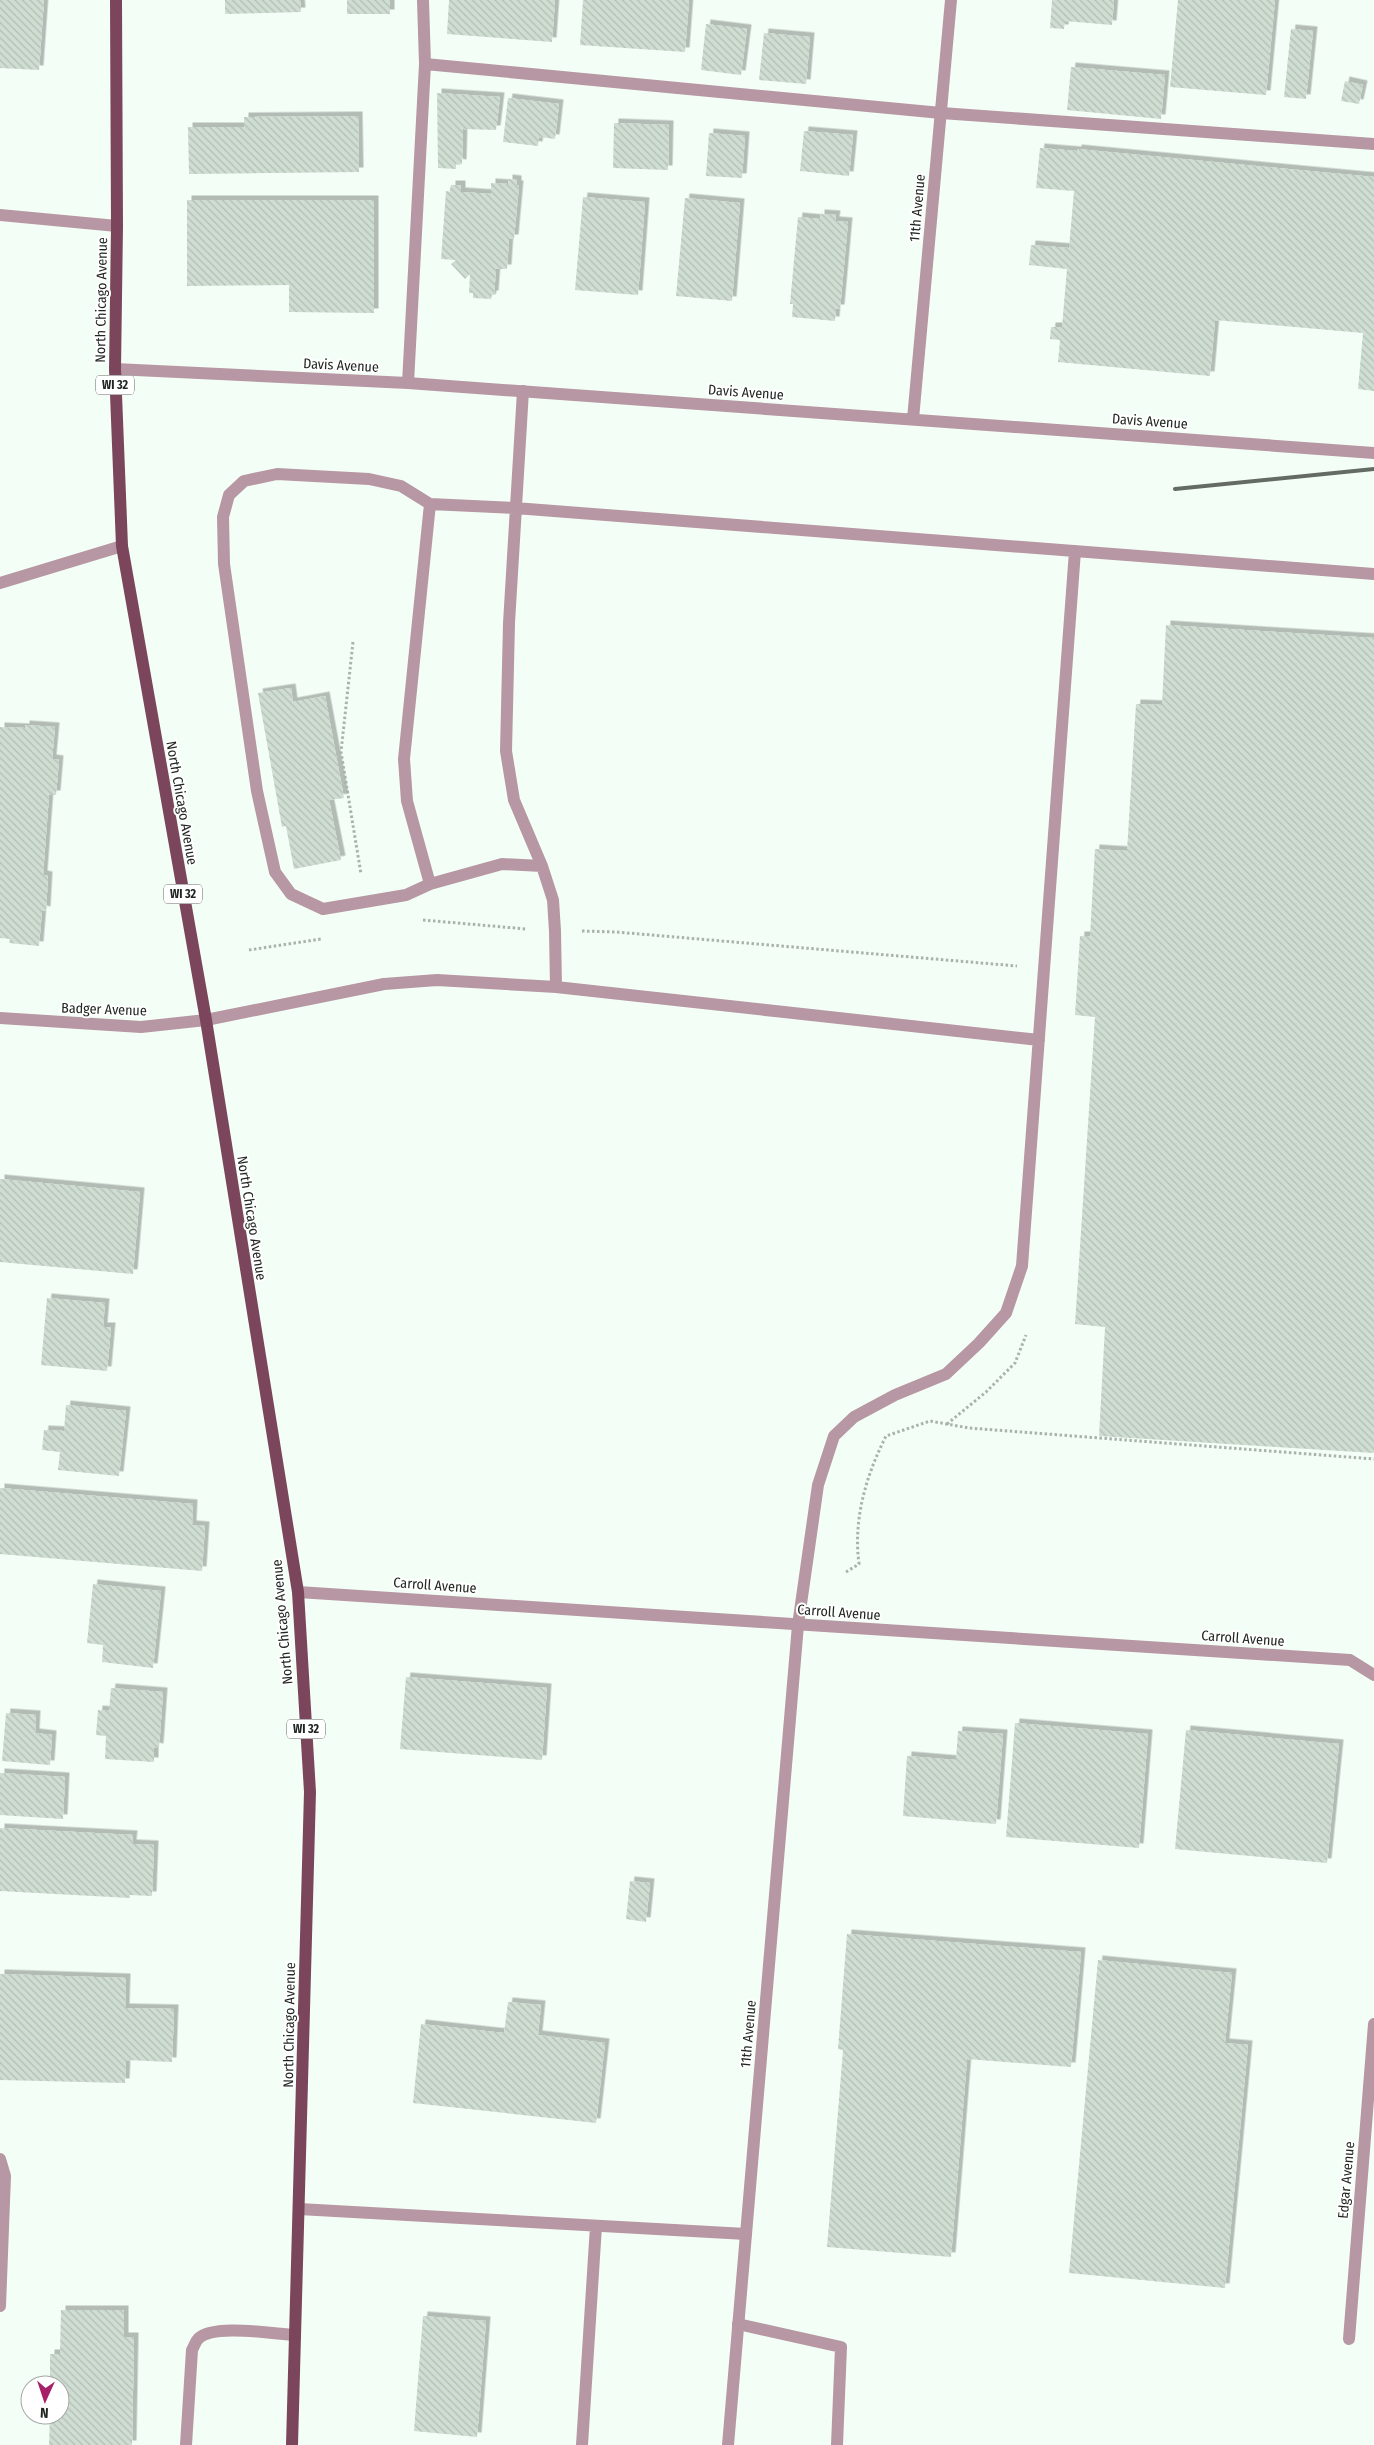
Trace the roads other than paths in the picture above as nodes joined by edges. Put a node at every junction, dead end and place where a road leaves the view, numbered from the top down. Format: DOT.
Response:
graph roads {
  1 [pos="116,0"];
  2 [pos="423,0"];
  3 [pos="951,0"];
  4 [pos="425,64"];
  5 [pos="940,114"];
  6 [pos="1374,144"];
  7 [pos="0,215"];
  8 [pos="117,226"];
  9 [pos="115,369"];
  10 [pos="408,383"];
  11 [pos="523,391"];
  12 [pos="913,418"];
  13 [pos="1374,453"];
  14 [pos="430,504"];
  15 [pos="515,508"];
  16 [pos="122,546"];
  17 [pos="1075,551"];
  18 [pos="1374,574"];
  19 [pos="0,583"];
  20 [pos="542,866"];
  21 [pos="430,884"];
  22 [pos="556,986"];
  23 [pos="0,1018"];
  24 [pos="206,1020"];
  25 [pos="1039,1040"];
  26 [pos="298,1592"];
  27 [pos="798,1625"];
  28 [pos="1374,1675"];
  29 [pos="1374,2024"];
  30 [pos="0,2159"];
  31 [pos="299,2209"];
  32 [pos="596,2226"];
  33 [pos="746,2234"];
  34 [pos="0,2306"];
  35 [pos="738,2324"];
  36 [pos="295,2335"];
  37 [pos="1349,2339"];
  38 [pos="186,2445"];
  39 [pos="292,2445"];
  40 [pos="582,2445"];
  41 [pos="728,2445"];
  42 [pos="837,2445"];
  1 -- 8 [label="main road, North Chicago Avenue / WI 32"];
  2 -- 4 [label="street"];
  3 -- 5 [label="street, 11th Avenue"];
  4 -- 5 [label="street"];
  4 -- 10 [label="street"];
  5 -- 6 [label="street"];
  5 -- 12 [label="street, 11th Avenue"];
  7 -- 8 [label="street"];
  8 -- 9 [label="main road, North Chicago Avenue / WI 32"];
  9 -- 10 [label="street, Davis Avenue"];
  9 -- 16 [label="main road, North Chicago Avenue / WI 32"];
  10 -- 11 [label="street, Davis Avenue"];
  11 -- 12 [label="street, Davis Avenue"];
  11 -- 15 [label="street"];
  12 -- 13 [label="street, Davis Avenue"];
  14 -- 15 [label="street"];
  14 -- 21 [label="street"];
  14 -- 21 [label="street"];
  15 -- 17 [label="street"];
  15 -- 20 [label="street"];
  16 -- 19 [label="street"];
  16 -- 24 [label="main road, North Chicago Avenue / WI 32"];
  17 -- 18 [label="street"];
  17 -- 25 [label="street, 11th Avenue"];
  20 -- 21 [label="street"];
  20 -- 22 [label="street"];
  22 -- 24 [label="street, Badger Avenue"];
  22 -- 25 [label="street, Badger Avenue"];
  23 -- 24 [label="street, Badger Avenue"];
  24 -- 26 [label="main road, North Chicago Avenue / WI 32"];
  25 -- 27 [label="street, 11th Avenue"];
  26 -- 27 [label="street, Carroll Avenue"];
  26 -- 31 [label="main road, North Chicago Avenue / WI 32"];
  27 -- 28 [label="street, Carroll Avenue"];
  27 -- 33 [label="street, 11th Avenue"];
  29 -- 37 [label="street, Edgar Avenue"];
  30 -- 34 [label="street"];
  31 -- 32 [label="street"];
  31 -- 36 [label="main road, North Chicago Avenue / WI 32"];
  32 -- 33 [label="street"];
  32 -- 40 [label="street"];
  33 -- 35 [label="street, 11th Avenue"];
  35 -- 41 [label="street, 11th Avenue"];
  35 -- 42 [label="street"];
  36 -- 38 [label="street"];
  36 -- 39 [label="main road, North Chicago Avenue / WI 32"];
}
